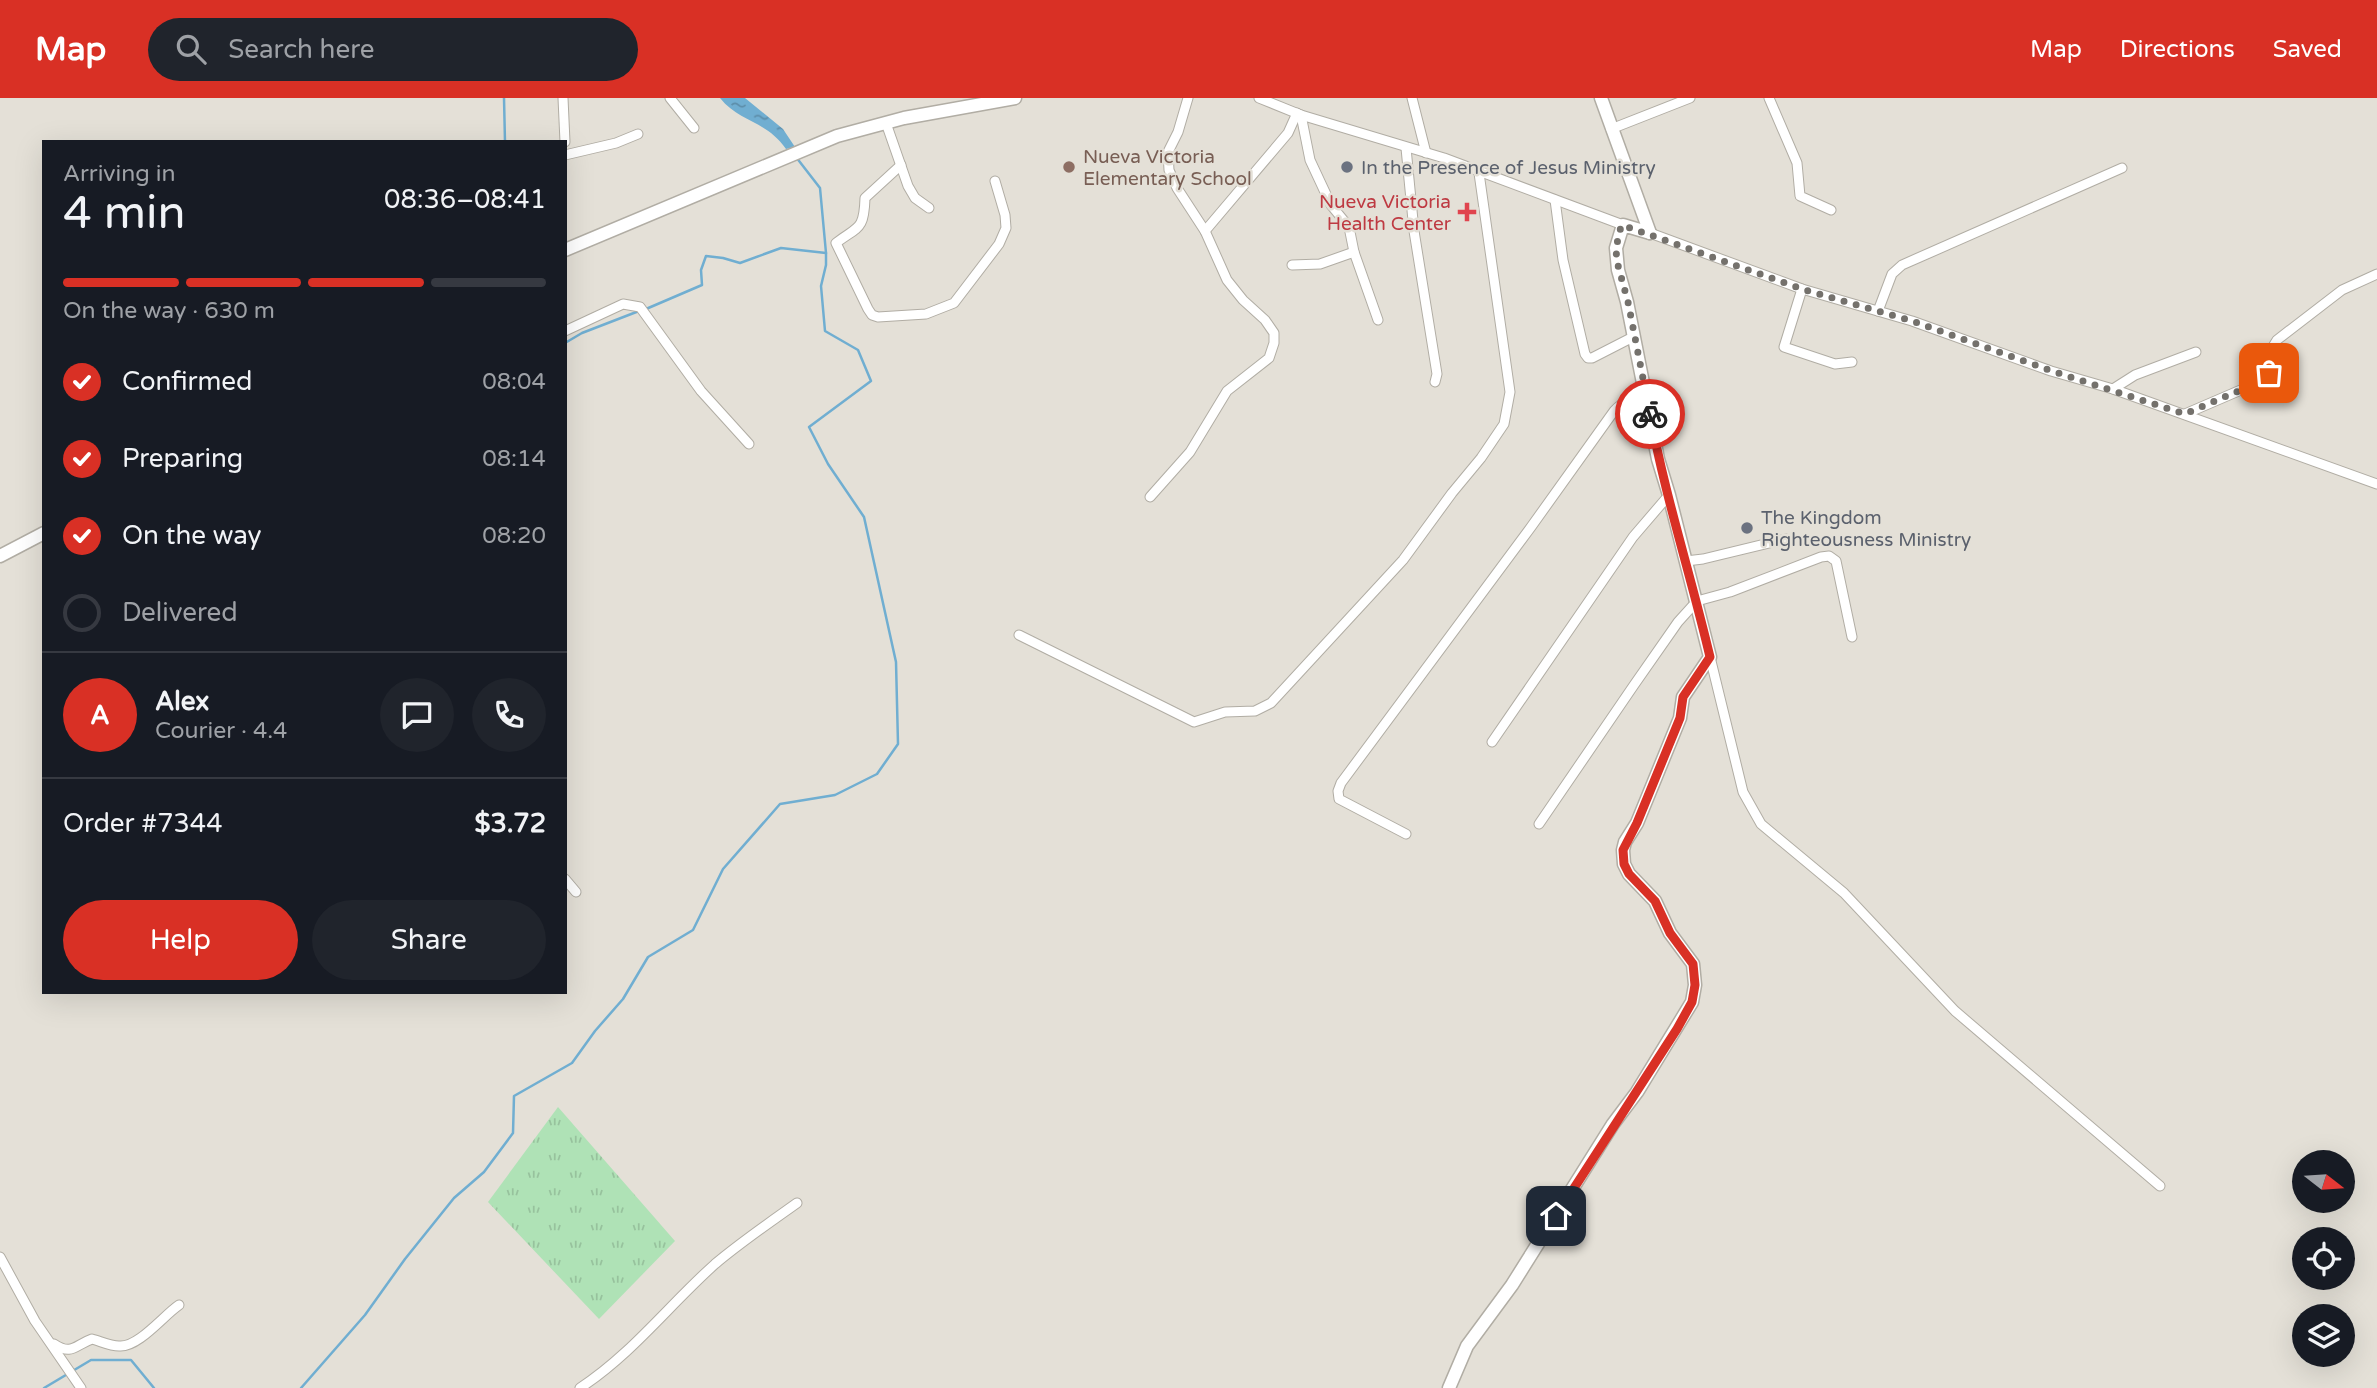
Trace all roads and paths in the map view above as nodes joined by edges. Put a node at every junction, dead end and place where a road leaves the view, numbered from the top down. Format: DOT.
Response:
graph roads {
  1 [pos="563,98"];
  2 [pos="670,98"];
  3 [pos="1015,98"];
  4 [pos="1188,98"];
  5 [pos="1259,98"];
  6 [pos="1412,98"];
  7 [pos="1601,98"];
  8 [pos="1690,98"];
  9 [pos="1769,98"];
  10 [pos="1299,114"];
  11 [pos="886,123"];
  12 [pos="695,128"];
  13 [pos="1611,129"];
  14 [pos="638,134"];
  15 [pos="565,140"];
  16 [pos="1406,148"];
  17 [pos="1426,153"];
  18 [pos="567,155"];
  19 [pos="901,165"];
  20 [pos="2122,168"];
  21 [pos="1479,173"];
  22 [pos="995,181"];
  23 [pos="1555,201"];
  24 [pos="929,208"];
  25 [pos="1831,210"];
  26 [pos="1622,225"];
  27 [pos="1205,231"];
  28 [pos="1650,233"];
  29 [pos="567,249"];
  30 [pos="1354,252"];
  31 [pos="1292,265"];
  32 [pos="2377,274"];
  33 [pos="1802,289"];
  34 [pos="1878,311"];
  35 [pos="1378,320"];
  36 [pos="567,330"];
  37 [pos="1633,337"];
  38 [pos="2196,352"];
  39 [pos="1852,362"];
  40 [pos="1435,383"];
  41 [pos="2113,389"];
  42 [pos="1647,402"];
  43 [pos="2185,414"];
  44 [pos="750,444"];
  45 [pos="2377,484"];
  46 [pos="1669,495"];
  47 [pos="1150,498"];
  48 [pos="42,534"];
  49 [pos="1786,538"];
  50 [pos="0,556"];
  51 [pos="1686,561"];
  52 [pos="1697,601"];
  53 [pos="1019,635"];
  54 [pos="1852,637"];
  55 [pos="1710,657"];
  56 [pos="1492,742"];
  57 [pos="1539,824"];
  58 [pos="1406,834"];
  59 [pos="567,882"];
  60 [pos="576,892"];
  61 [pos="2160,1186"];
  62 [pos="797,1203"];
  63 [pos="0,1257"];
  64 [pos="179,1305"];
  65 [pos="50,1341"];
  66 [pos="81,1388"];
  67 [pos="580,1388"];
  68 [pos="1449,1388"];
  1 -- 15 [label="street"];
  2 -- 12 [label="street"];
  3 -- 11 [label="street"];
  4 -- 27 [label="street"];
  5 -- 10 [label="street"];
  6 -- 17 [label="street"];
  7 -- 13 [label="street"];
  8 -- 13 [label="street"];
  9 -- 25 [label="street"];
  10 -- 16 [label="street"];
  10 -- 27 [label="street"];
  10 -- 30 [label="street"];
  11 -- 19 [label="street"];
  11 -- 29 [label="street"];
  13 -- 28 [label="street"];
  14 -- 18 [label="street"];
  16 -- 17 [label="street"];
  16 -- 40 [label="street"];
  17 -- 21 [label="street"];
  19 -- 22 [label="street"];
  19 -- 24 [label="street"];
  20 -- 34 [label="street"];
  21 -- 23 [label="street"];
  21 -- 53 [label="street"];
  23 -- 26 [label="street"];
  23 -- 37 [label="street"];
  26 -- 28 [label="street"];
  26 -- 37 [label="street"];
  27 -- 47 [label="street"];
  28 -- 33 [label="street"];
  30 -- 31 [label="street"];
  30 -- 35 [label="street"];
  32 -- 43 [label="street"];
  33 -- 34 [label="street"];
  33 -- 39 [label="street"];
  34 -- 41 [label="street"];
  36 -- 44 [label="street"];
  37 -- 42 [label="street"];
  38 -- 41 [label="street"];
  41 -- 43 [label="street"];
  42 -- 46 [label="street"];
  42 -- 58 [label="street"];
  43 -- 45 [label="street"];
  46 -- 51 [label="street"];
  46 -- 56 [label="street"];
  48 -- 50 [label="street"];
  49 -- 51 [label="street"];
  51 -- 52 [label="street"];
  52 -- 54 [label="street"];
  52 -- 55 [label="street"];
  52 -- 57 [label="street"];
  55 -- 61 [label="street"];
  55 -- 68 [label="street"];
  59 -- 60 [label="street"];
  62 -- 67 [label="street"];
  63 -- 65 [label="street"];
  64 -- 65 [label="street"];
  65 -- 66 [label="street"];
}
